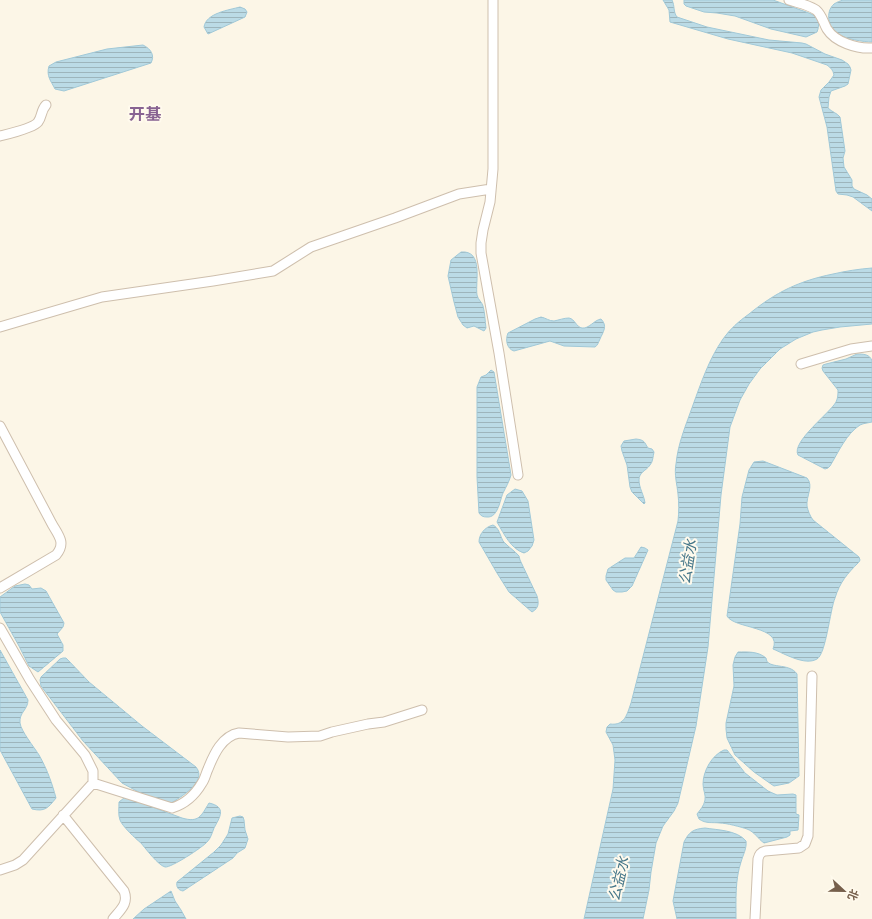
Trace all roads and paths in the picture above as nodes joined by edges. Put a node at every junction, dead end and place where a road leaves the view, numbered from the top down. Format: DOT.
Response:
graph roads {
  1 [pos="493,0"];
  2 [pos="789,0"];
  3 [pos="872,48"];
  4 [pos="46,105"];
  5 [pos="0,136"];
  6 [pos="491,189"];
  7 [pos="0,328"];
  8 [pos="872,346"];
  9 [pos="801,364"];
  10 [pos="0,426"];
  11 [pos="518,475"];
  12 [pos="0,588"];
  13 [pos="0,628"];
  14 [pos="812,676"];
  15 [pos="422,710"];
  16 [pos="93,783"];
  17 [pos="63,815"];
  18 [pos="0,870"];
  19 [pos="112,919"];
  20 [pos="755,919"];
  1 -- 6 [label="street"];
  2 -- 3 [label="street"];
  4 -- 5 [label="street"];
  6 -- 7 [label="street"];
  6 -- 11 [label="street"];
  8 -- 9 [label="street"];
  10 -- 12 [label="street"];
  13 -- 16 [label="street"];
  14 -- 20 [label="street"];
  15 -- 16 [label="street"];
  16 -- 17 [label="street"];
  17 -- 18 [label="street"];
  17 -- 19 [label="street"];
}
